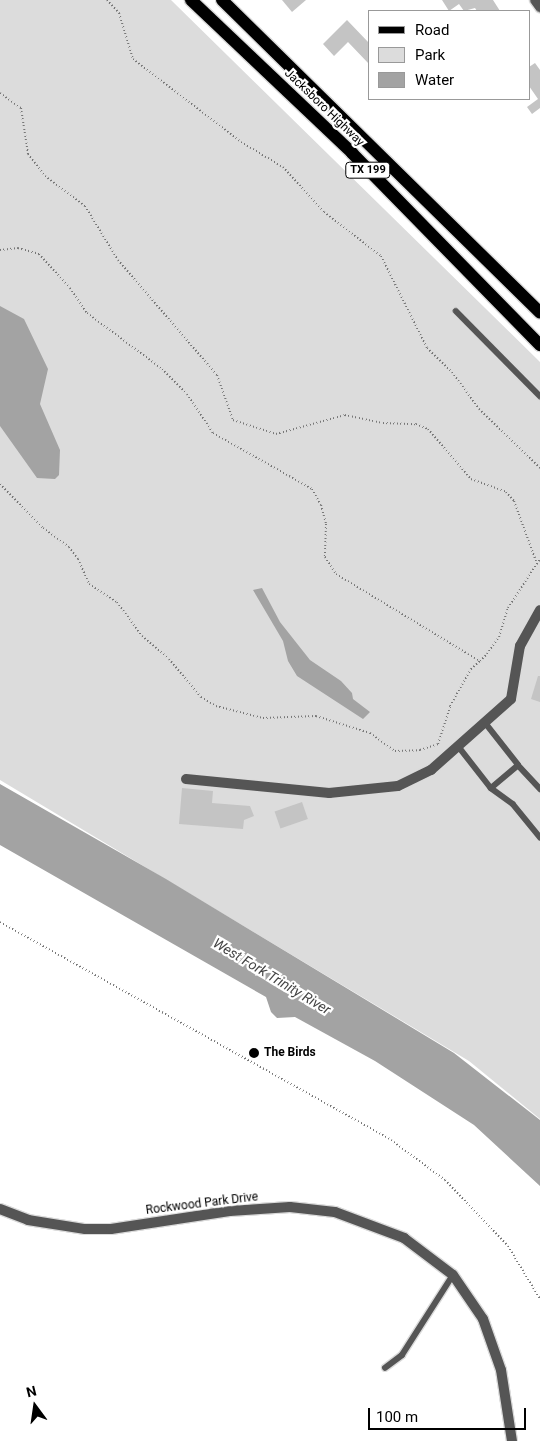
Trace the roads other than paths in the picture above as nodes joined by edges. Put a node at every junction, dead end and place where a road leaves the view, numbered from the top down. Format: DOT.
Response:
graph roads {
  1 [pos="191,0"];
  2 [pos="222,0"];
  3 [pos="536,0"];
  4 [pos="540,7"];
  5 [pos="382,157"];
  6 [pos="367,169"];
  7 [pos="456,311"];
  8 [pos="540,313"];
  9 [pos="540,346"];
  10 [pos="540,396"];
  11 [pos="540,610"];
  12 [pos="485,723"];
  13 [pos="459,747"];
  14 [pos="518,764"];
  15 [pos="186,779"];
  16 [pos="491,788"];
  17 [pos="540,788"];
  18 [pos="540,837"];
  19 [pos="0,1208"];
  20 [pos="453,1275"];
  21 [pos="385,1368"];
  22 [pos="512,1441"];
  1 -- 6 [label="main road, Jacksboro Highway / TX 199"];
  2 -- 5 [label="main road, Jacksboro Highway / TX 199"];
  3 -- 4 [label="street"];
  5 -- 6 [label="main road"];
  5 -- 8 [label="main road, Jacksboro Highway / TX 199"];
  6 -- 9 [label="main road, Jacksboro Highway / TX 199"];
  7 -- 10 [label="lane"];
  11 -- 12 [label="street"];
  12 -- 13 [label="street"];
  12 -- 14 [label="lane"];
  13 -- 15 [label="street"];
  13 -- 16 [label="lane"];
  14 -- 16 [label="lane"];
  14 -- 17 [label="lane"];
  16 -- 18 [label="lane"];
  19 -- 20 [label="street, Rockwood Park Drive"];
  20 -- 21 [label="lane"];
  20 -- 22 [label="street, Rockwood Park Drive"];
}
